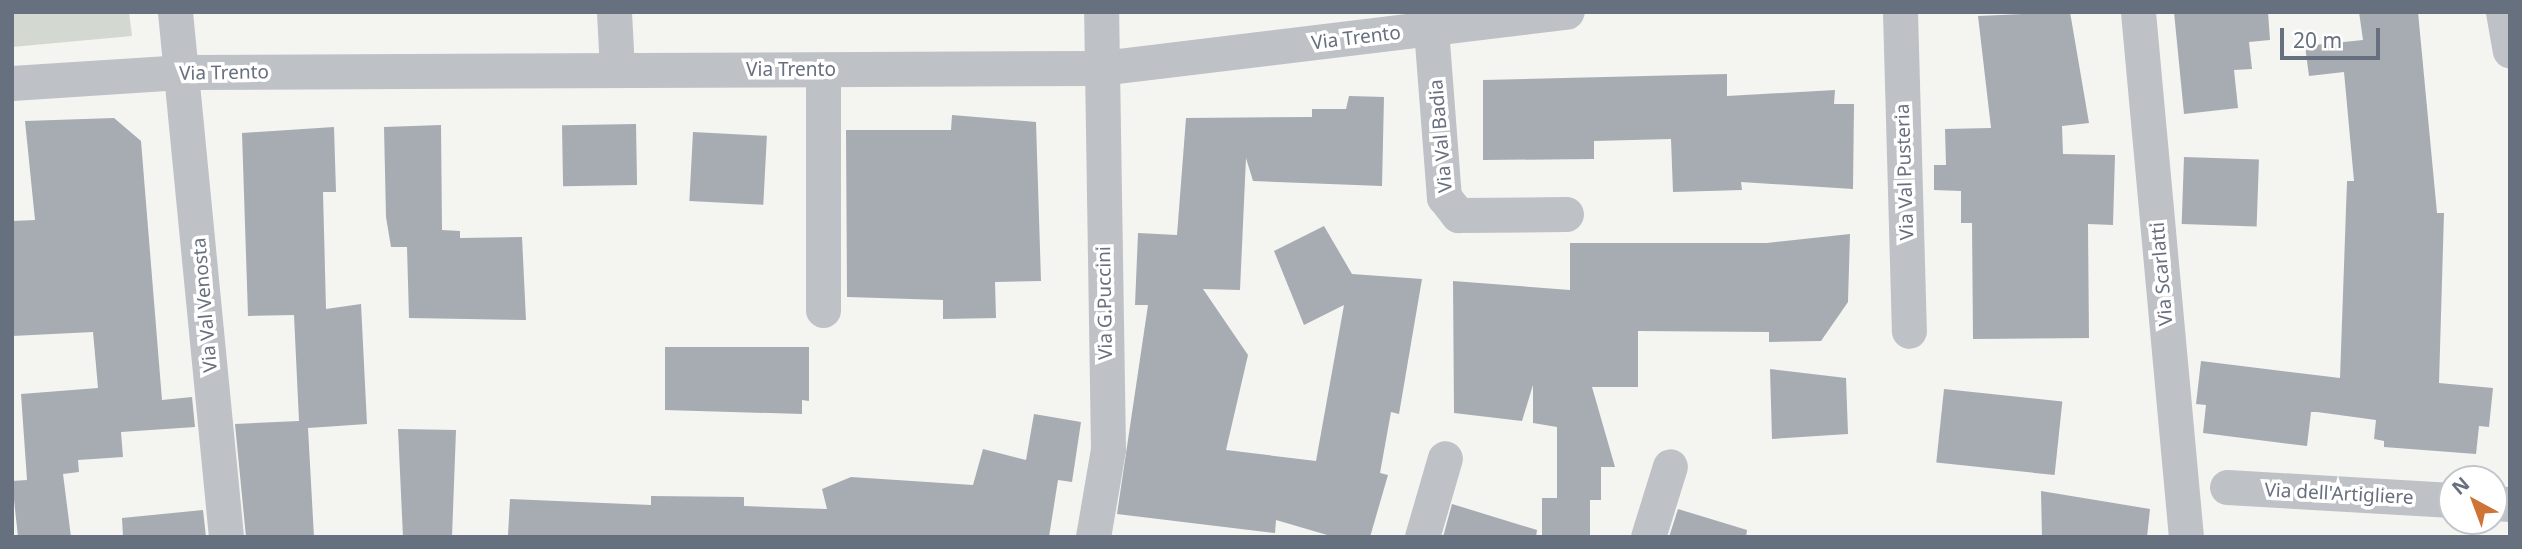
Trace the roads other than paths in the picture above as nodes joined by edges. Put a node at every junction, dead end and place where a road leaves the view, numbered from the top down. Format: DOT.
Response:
graph roads {
  1 [pos="175,12"];
  2 [pos="614,12"];
  3 [pos="1101,12"];
  4 [pos="1567,12"];
  5 [pos="1900,12"];
  6 [pos="2138,12"];
  7 [pos="2502,12"];
  8 [pos="1431,29"];
  9 [pos="2510,50"];
  10 [pos="1101,68"];
  11 [pos="617,69"];
  12 [pos="823,70"];
  13 [pos="184,72"];
  14 [pos="12,83"];
  15 [pos="1566,214"];
  16 [pos="823,310"];
  17 [pos="1909,331"];
  18 [pos="1445,458"];
  19 [pos="1670,466"];
  20 [pos="2227,487"];
  21 [pos="2438,499"];
  22 [pos="226,537"];
  23 [pos="1093,537"];
  24 [pos="1422,537"];
  25 [pos="1648,537"];
  26 [pos="2186,537"];
  1 -- 13 [label="street, Via Val Venosta"];
  2 -- 11 [label="street"];
  3 -- 10 [label="street, Via G.Puccini"];
  4 -- 8 [label="street, Via Trento"];
  5 -- 17 [label="street, Via Val Pusteria"];
  6 -- 26 [label="street, Via Scarlatti"];
  7 -- 9 [label="street"];
  8 -- 10 [label="street, Via Trento"];
  8 -- 15 [label="street, Via Val Badia"];
  10 -- 12 [label="street, Via Trento"];
  10 -- 23 [label="street, Via G.Puccini"];
  11 -- 12 [label="street, Via Trento"];
  11 -- 13 [label="street, Via Trento"];
  12 -- 16 [label="street"];
  13 -- 14 [label="street, Via Trento"];
  13 -- 22 [label="street, Via Val Venosta"];
  18 -- 24 [label="street"];
  19 -- 25 [label="street"];
  20 -- 21 [label="street, Via dell'Artigliere"];
}
